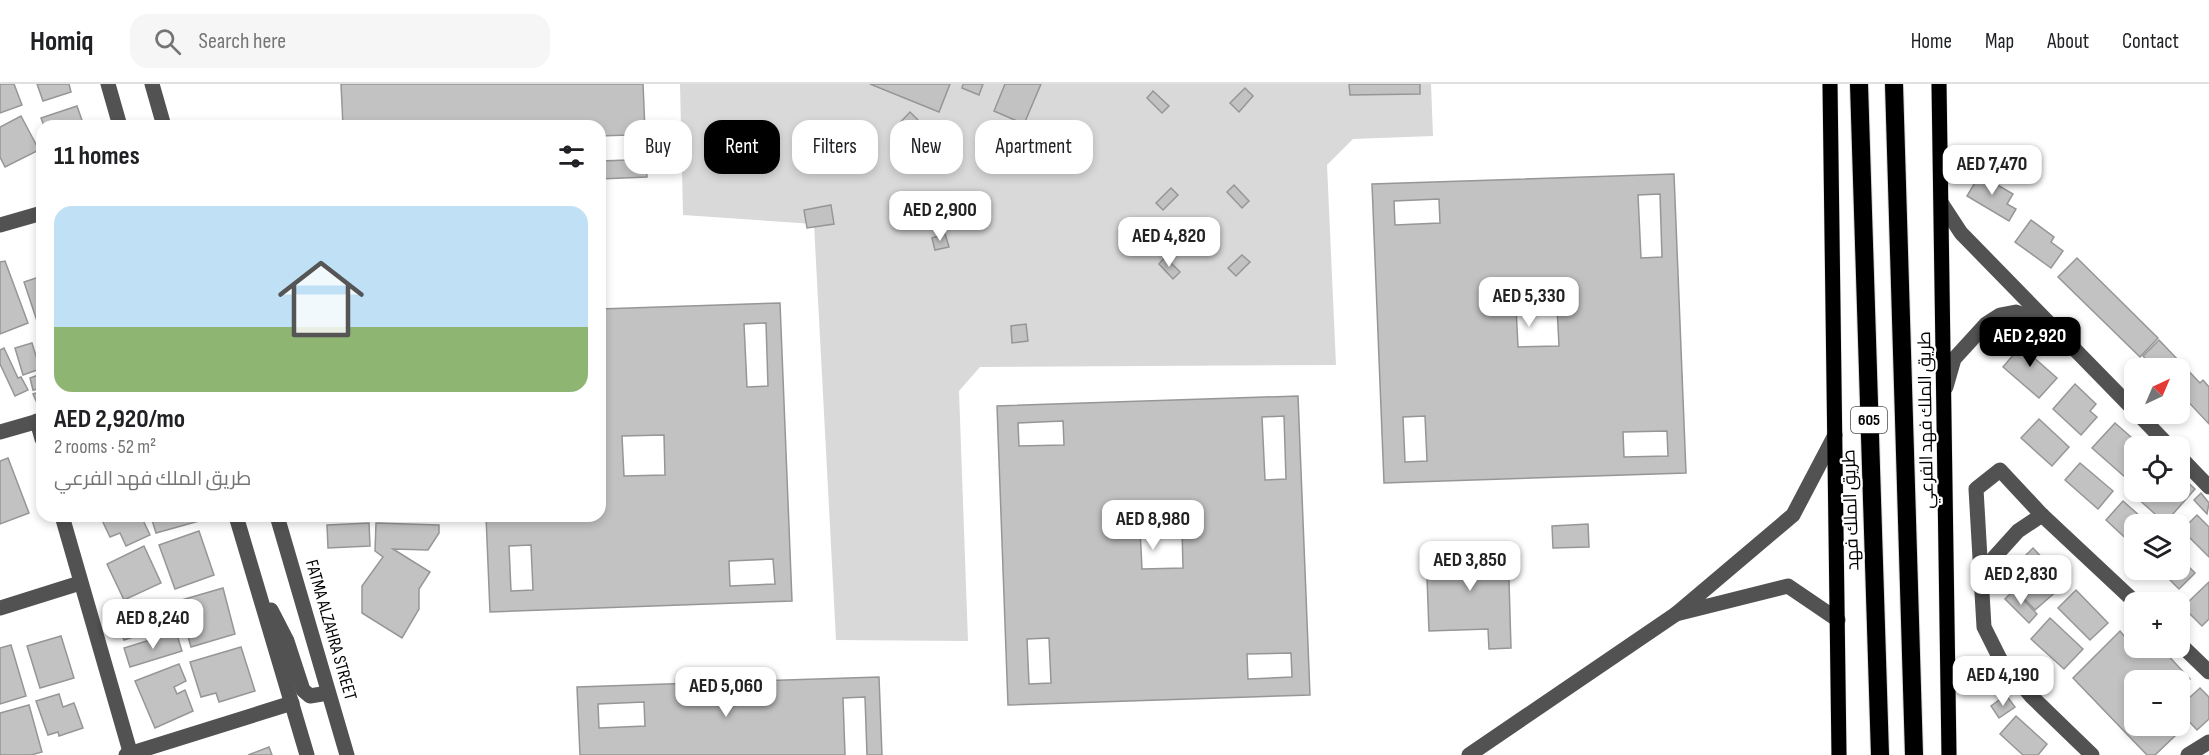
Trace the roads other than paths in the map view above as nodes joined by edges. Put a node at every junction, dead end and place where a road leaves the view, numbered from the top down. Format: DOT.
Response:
graph roads {
  1 [pos="108,84"];
  2 [pos="152,84"];
  3 [pos="1830,84"];
  4 [pos="1859,84"];
  5 [pos="1894,84"];
  6 [pos="1939,84"];
  7 [pos="118,120"];
  8 [pos="162,120"];
  9 [pos="1942,204"];
  10 [pos="36,215"];
  11 [pos="0,225"];
  12 [pos="2050,324"];
  13 [pos="1946,387"];
  14 [pos="2124,401"];
  15 [pos="36,421"];
  16 [pos="2148,424"];
  17 [pos="0,432"];
  18 [pos="1835,435"];
  19 [pos="2159,436"];
  20 [pos="2190,467"];
  21 [pos="2209,487"];
  22 [pos="2042,515"];
  23 [pos="64,522"];
  24 [pos="238,522"];
  25 [pos="279,522"];
  26 [pos="1981,572"];
  27 [pos="254,578"];
  28 [pos="80,583"];
  29 [pos="2124,592"];
  30 [pos="0,608"];
  31 [pos="1676,614"];
  32 [pos="1838,620"];
  33 [pos="2190,654"];
  34 [pos="2209,672"];
  35 [pos="328,693"];
  36 [pos="292,704"];
  37 [pos="2209,742"];
  38 [pos="129,754"];
  39 [pos="307,755"];
  40 [pos="346,755"];
  41 [pos="1469,755"];
  42 [pos="1839,755"];
  43 [pos="1880,755"];
  44 [pos="1914,755"];
  45 [pos="1949,755"];
  46 [pos="2092,755"];
  47 [pos="2188,755"];
  1 -- 7 [label="street"];
  2 -- 8 [label="street"];
  3 -- 18 [label="main road"];
  4 -- 43 [label="highway, طريق الملك فهد / 605"];
  5 -- 44 [label="highway, 605"];
  6 -- 9 [label="main road, طريق الملك فهد الفرعي"];
  9 -- 12 [label="street"];
  9 -- 13 [label="main road, طريق الملك فهد الفرعي"];
  10 -- 11 [label="street"];
  12 -- 13 [label="street"];
  12 -- 14 [label="street"];
  13 -- 45 [label="main road, طريق الملك فهد الفرعي"];
  15 -- 17 [label="street"];
  16 -- 19 [label="street"];
  18 -- 31 [label="street"];
  18 -- 32 [label="main road"];
  20 -- 21 [label="street"];
  22 -- 26 [label="street"];
  22 -- 26 [label="street"];
  22 -- 29 [label="street"];
  23 -- 28 [label="street"];
  24 -- 27 [label="street"];
  25 -- 35 [label="street, FATMA ALZAHRA STREET"];
  26 -- 46 [label="street"];
  27 -- 35 [label="street"];
  27 -- 36 [label="street"];
  28 -- 30 [label="street"];
  28 -- 38 [label="street"];
  31 -- 32 [label="street"];
  31 -- 41 [label="street"];
  32 -- 42 [label="main road"];
  33 -- 34 [label="street"];
  35 -- 40 [label="street, FATMA ALZAHRA STREET"];
  36 -- 38 [label="street"];
  36 -- 39 [label="street"];
  37 -- 47 [label="street"];
}
